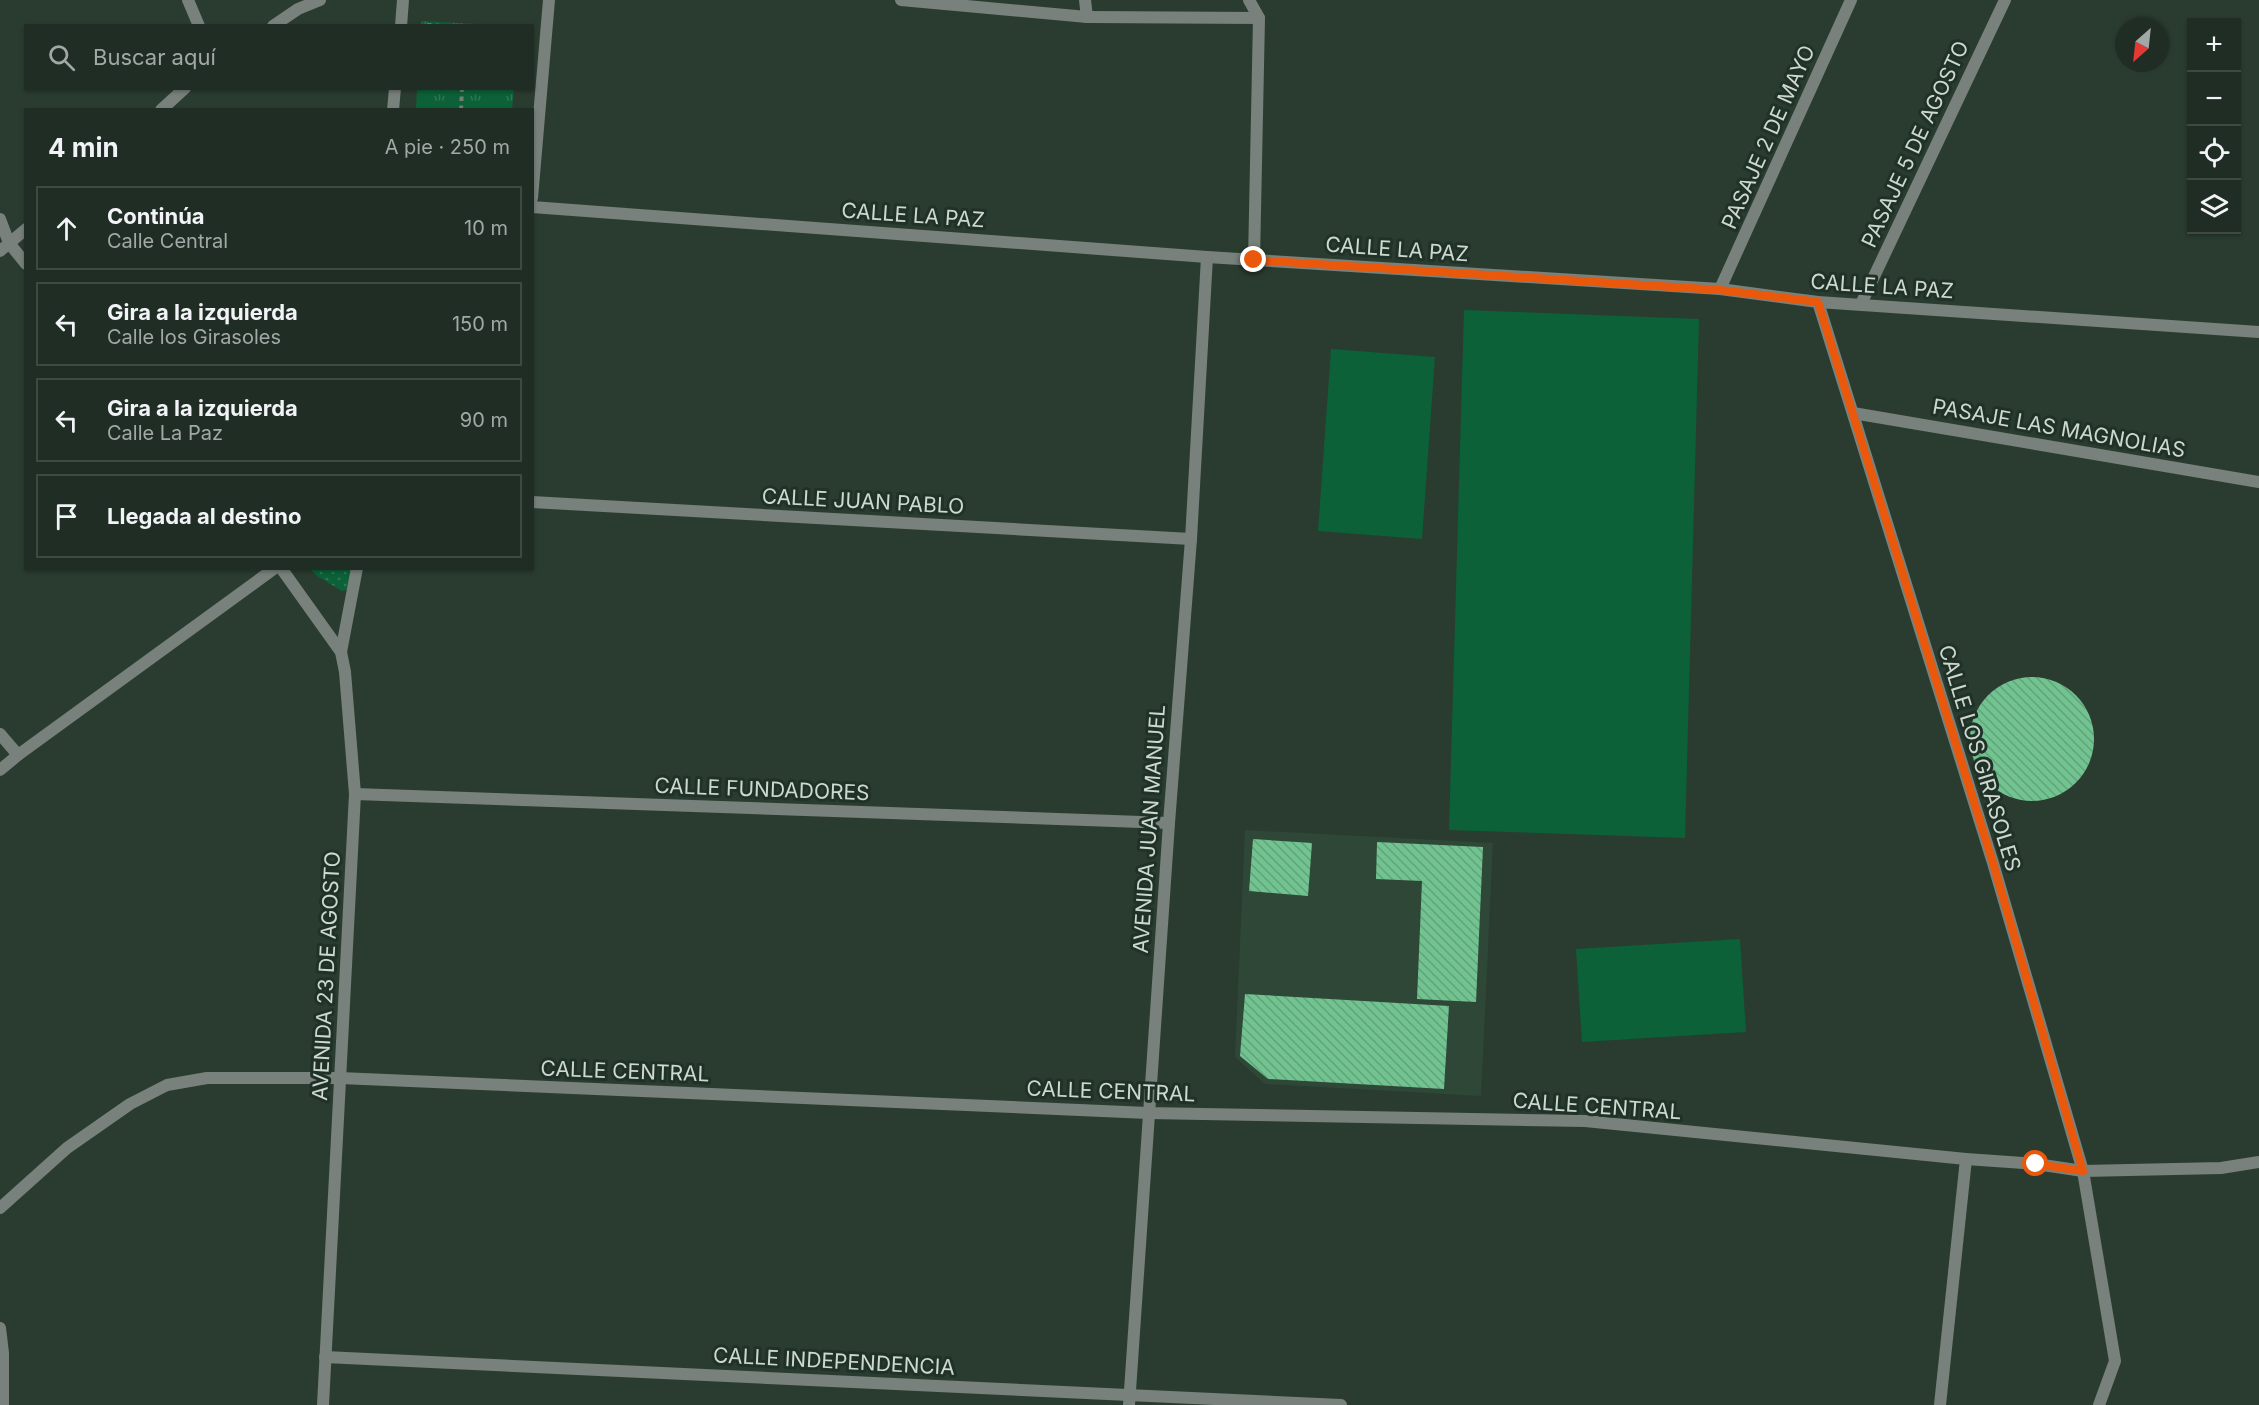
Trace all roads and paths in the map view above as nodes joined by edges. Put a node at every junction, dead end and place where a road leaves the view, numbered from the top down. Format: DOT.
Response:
graph roads {
  1 [pos="188,0"];
  2 [pos="320,0"];
  3 [pos="403,0"];
  4 [pos="549,0"];
  5 [pos="901,0"];
  6 [pos="1085,0"];
  7 [pos="1249,0"];
  8 [pos="1851,0"];
  9 [pos="2004,0"];
  10 [pos="1087,17"];
  11 [pos="1259,18"];
  12 [pos="198,24"];
  13 [pos="276,24"];
  14 [pos="400,24"];
  15 [pos="183,90"];
  16 [pos="395,90"];
  17 [pos="462,90"];
  18 [pos="163,108"];
  19 [pos="393,108"];
  20 [pos="461,108"];
  21 [pos="534,175"];
  22 [pos="534,207"];
  23 [pos="0,219"];
  24 [pos="24,231"];
  25 [pos="5,247"];
  26 [pos="1207,257"];
  27 [pos="1254,260"];
  28 [pos="24,262"];
  29 [pos="1720,290"];
  30 [pos="1818,302"];
  31 [pos="1862,304"];
  32 [pos="2259,332"];
  33 [pos="1853,413"];
  34 [pos="2259,482"];
  35 [pos="534,502"];
  36 [pos="1191,539"];
  37 [pos="271,570"];
  38 [pos="282,570"];
  39 [pos="357,570"];
  40 [pos="341,652"];
  41 [pos="0,734"];
  42 [pos="18,755"];
  43 [pos="0,770"];
  44 [pos="355,794"];
  45 [pos="1168,823"];
  46 [pos="340,1078"];
  47 [pos="1148,1113"];
  48 [pos="1966,1159"];
  49 [pos="2259,1162"];
  50 [pos="2083,1171"];
  51 [pos="0,1208"];
  52 [pos="0,1328"];
  53 [pos="326,1357"];
  54 [pos="1129,1400"];
  55 [pos="3,1405"];
  56 [pos="323,1405"];
  57 [pos="1341,1405"];
  58 [pos="1940,1405"];
  59 [pos="2099,1405"];
  1 -- 12 [label="street"];
  2 -- 13 [label="street"];
  3 -- 14 [label="street"];
  4 -- 21 [label="street"];
  5 -- 10 [label="street"];
  6 -- 10 [label="street"];
  7 -- 11 [label="street"];
  8 -- 29 [label="street, PASAJE 2 DE MAYO"];
  9 -- 31 [label="street, PASAJE 5 DE AGOSTO"];
  10 -- 11 [label="street"];
  11 -- 27 [label="street"];
  15 -- 18 [label="street"];
  16 -- 19 [label="street"];
  17 -- 20 [label="path"];
  22 -- 26 [label="street, CALLE LA PAZ"];
  23 -- 25 [label="street"];
  24 -- 25 [label="street"];
  25 -- 28 [label="street"];
  26 -- 27 [label="street, CALLE LA PAZ"];
  26 -- 36 [label="street, AVENIDA JUAN MANUEL"];
  27 -- 29 [label="street, CALLE LA PAZ"];
  29 -- 30 [label="street, CALLE LA PAZ"];
  30 -- 31 [label="street, CALLE LA PAZ"];
  30 -- 33 [label="street, CALLE LOS GIRASOLES"];
  31 -- 32 [label="street, CALLE LA PAZ"];
  33 -- 34 [label="street, PASAJE LAS MAGNOLIAS"];
  33 -- 50 [label="street, CALLE LOS GIRASOLES"];
  35 -- 36 [label="street, CALLE JUAN PABLO"];
  36 -- 45 [label="street, AVENIDA JUAN MANUEL"];
  37 -- 42 [label="street"];
  38 -- 40 [label="street, AVENIDA 23 DE AGOSTO"];
  39 -- 40 [label="street"];
  40 -- 44 [label="street, AVENIDA 23 DE AGOSTO"];
  41 -- 42 [label="street"];
  42 -- 43 [label="street"];
  44 -- 45 [label="street, CALLE FUNDADORES"];
  44 -- 46 [label="street, AVENIDA 23 DE AGOSTO"];
  45 -- 47 [label="street, AVENIDA JUAN MANUEL"];
  46 -- 47 [label="street, CALLE CENTRAL"];
  46 -- 51 [label="street, CALLE CENTRAL"];
  46 -- 53 [label="street, AVENIDA 23 DE AGOSTO"];
  47 -- 48 [label="street, CALLE CENTRAL"];
  47 -- 54 [label="street, AVENIDA JUAN MANUEL"];
  48 -- 50 [label="street, CALLE CENTRAL"];
  48 -- 58 [label="street"];
  49 -- 50 [label="street, CALLE CENTRAL"];
  50 -- 59 [label="street, CALLE LOS GIRASOLES"];
  52 -- 55 [label="street"];
  53 -- 54 [label="street, CALLE INDEPENDENCIA"];
  53 -- 56 [label="street, AVENIDA 23 DE AGOSTO"];
  54 -- 57 [label="street, CALLE INDEPENDENCIA"];
}
